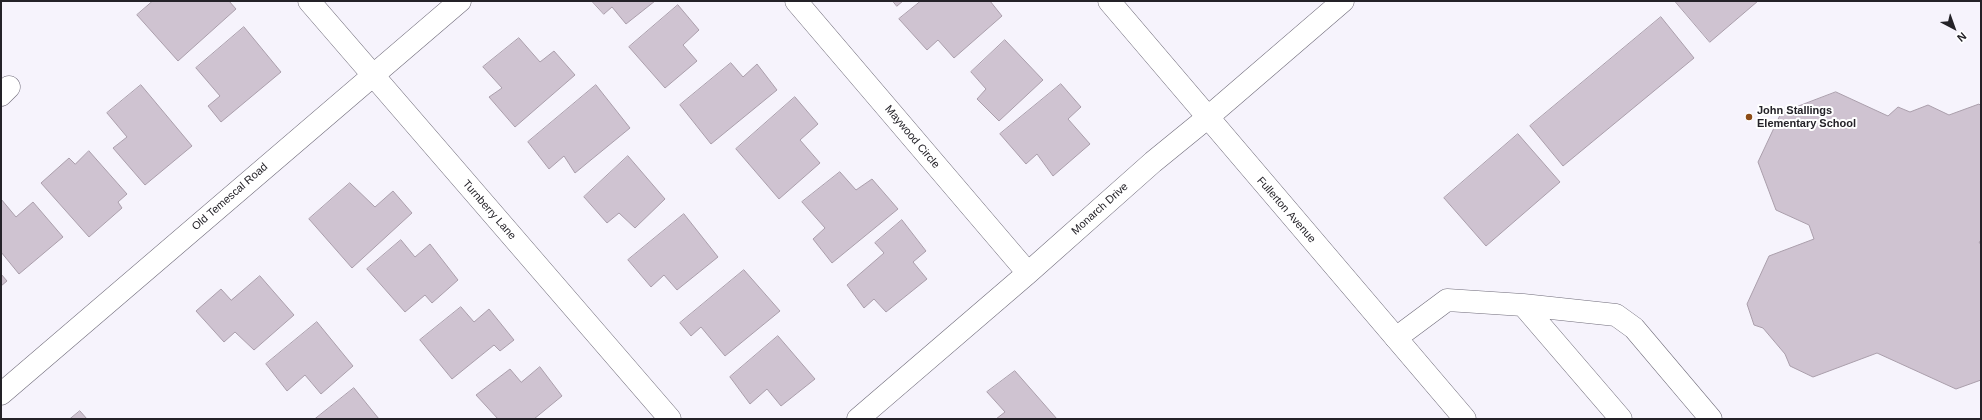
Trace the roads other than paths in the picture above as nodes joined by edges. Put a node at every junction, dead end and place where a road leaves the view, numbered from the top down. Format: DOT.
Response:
graph roads {
  1 [pos="309,1"];
  2 [pos="460,1"];
  3 [pos="796,1"];
  4 [pos="1109,1"];
  5 [pos="1343,1"];
  6 [pos="373,75"];
  7 [pos="1207,118"];
  8 [pos="1028,273"];
  9 [pos="1523,305"];
  10 [pos="1396,338"];
  11 [pos="1,394"];
  12 [pos="670,419"];
  13 [pos="858,419"];
  14 [pos="1465,419"];
  15 [pos="1621,419"];
  16 [pos="1711,419"];
  1 -- 6 [label="street, Turnberry Lane"];
  2 -- 6 [label="street, Old Temescal Road"];
  3 -- 8 [label="street, Maywood Circle"];
  4 -- 7 [label="street, Fullerton Avenue"];
  5 -- 7 [label="street, Monarch Drive"];
  6 -- 11 [label="street, Old Temescal Road"];
  6 -- 12 [label="street, Turnberry Lane"];
  7 -- 8 [label="street, Monarch Drive"];
  7 -- 10 [label="street, Fullerton Avenue"];
  8 -- 13 [label="street, Monarch Drive"];
  9 -- 10 [label="street"];
  9 -- 15 [label="street"];
  9 -- 16 [label="street"];
  10 -- 14 [label="street, Fullerton Avenue"];
}
